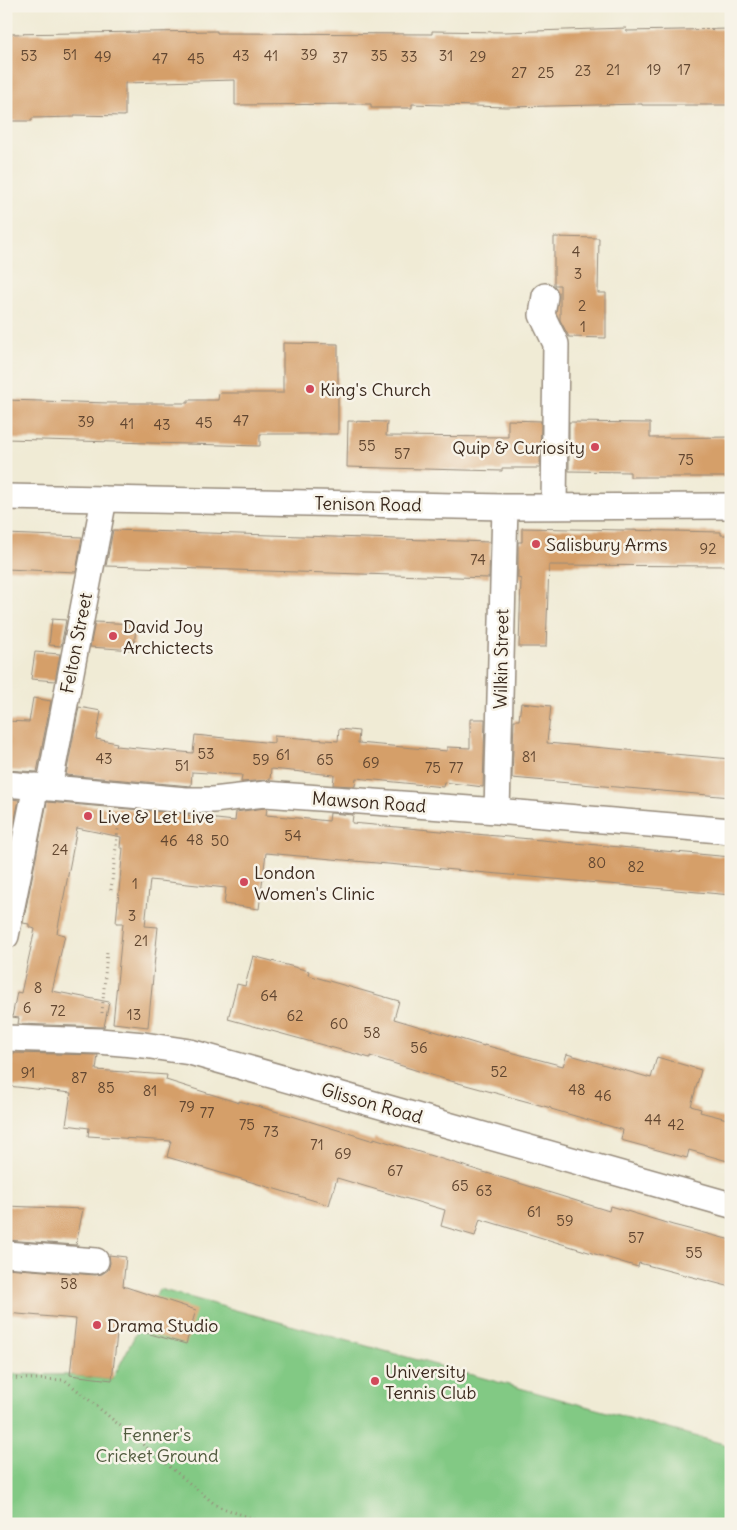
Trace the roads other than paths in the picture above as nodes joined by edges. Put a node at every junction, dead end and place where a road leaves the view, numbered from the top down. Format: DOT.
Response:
graph roads {
  1 [pos="545,296"];
  2 [pos="6,497"];
  3 [pos="104,499"];
  4 [pos="554,506"];
  5 [pos="731,506"];
  6 [pos="505,507"];
  7 [pos="6,784"];
  8 [pos="43,787"];
  9 [pos="497,810"];
  10 [pos="731,832"];
  11 [pos="6,936"];
  12 [pos="6,1038"];
  13 [pos="731,1205"];
  14 [pos="6,1254"];
  15 [pos="96,1261"];
  1 -- 4 [label="street"];
  2 -- 3 [label="street, Tenison Road"];
  3 -- 6 [label="street, Tenison Road"];
  3 -- 8 [label="street, Felton Street"];
  4 -- 5 [label="street, Tenison Road"];
  4 -- 6 [label="street, Tenison Road"];
  6 -- 9 [label="street, Wilkin Street"];
  7 -- 8 [label="street, Mawson Road"];
  8 -- 9 [label="street, Mawson Road"];
  8 -- 11 [label="street, Felton Street"];
  9 -- 10 [label="street, Mawson Road"];
  12 -- 13 [label="street, Glisson Road"];
  14 -- 15 [label="street"];
}
